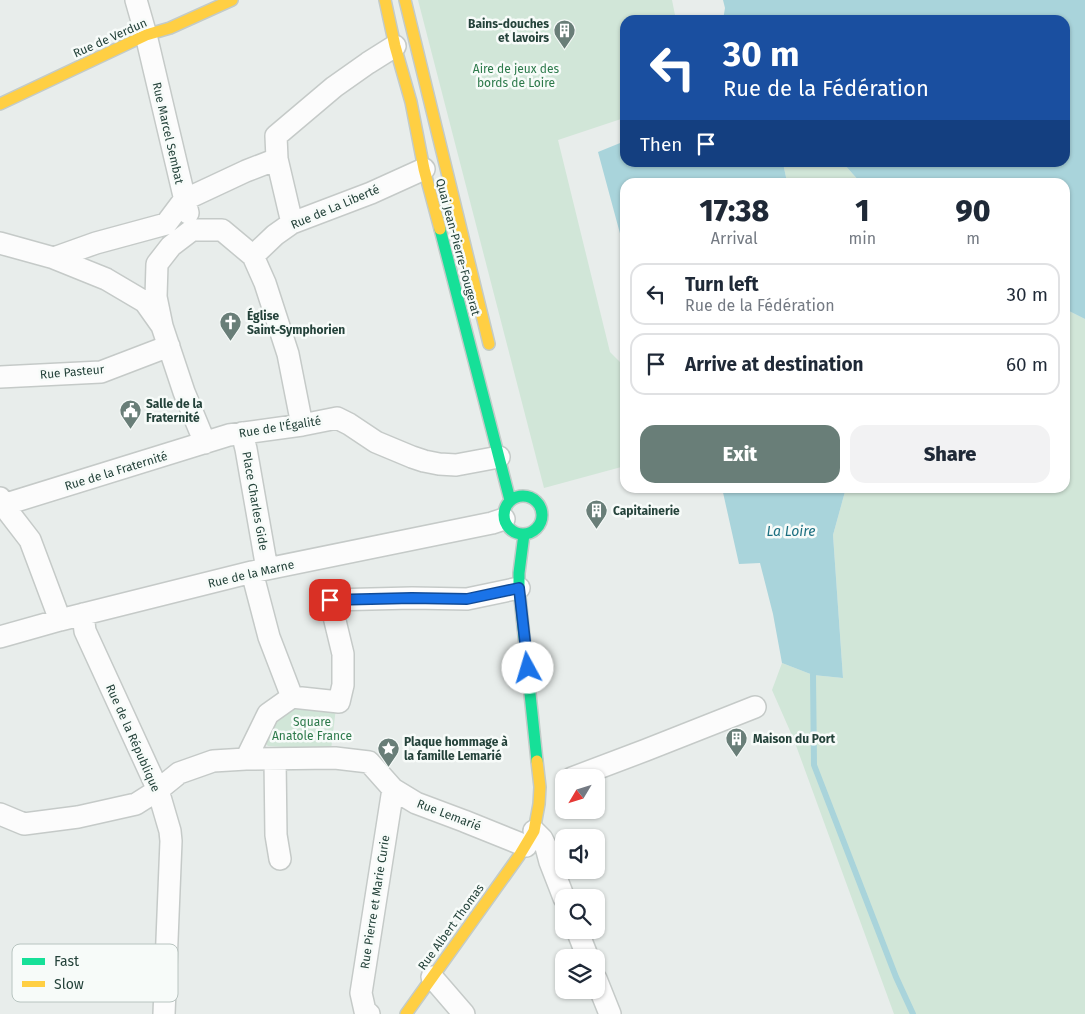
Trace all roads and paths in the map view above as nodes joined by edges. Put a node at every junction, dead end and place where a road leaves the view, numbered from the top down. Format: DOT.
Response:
graph roads {
  1 [pos="136,0"];
  2 [pos="232,0"];
  3 [pos="385,0"];
  4 [pos="405,0"];
  5 [pos="146,35"];
  6 [pos="396,46"];
  7 [pos="0,104"];
  8 [pos="278,159"];
  9 [pos="424,169"];
  10 [pos="184,200"];
  11 [pos="292,223"];
  12 [pos="192,230"];
  13 [pos="0,242"];
  14 [pos="253,256"];
  15 [pos="54,258"];
  16 [pos="162,326"];
  17 [pos="169,346"];
  18 [pos="492,356"];
  19 [pos="0,377"];
  20 [pos="302,425"];
  21 [pos="236,434"];
  22 [pos="205,442"];
  23 [pos="499,457"];
  24 [pos="522,484"];
  25 [pos="526,496"];
  26 [pos="2,501"];
  27 [pos="507,510"];
  28 [pos="524,534"];
  29 [pos="259,571"];
  30 [pos="519,581"];
  31 [pos="83,614"];
  32 [pos="60,620"];
  33 [pos="0,637"];
  34 [pos="292,697"];
  35 [pos="755,707"];
  36 [pos="246,759"];
  37 [pos="275,759"];
  38 [pos="596,769"];
  39 [pos="540,777"];
  40 [pos="555,783"];
  41 [pos="393,789"];
  42 [pos="158,790"];
  43 [pos="0,814"];
  44 [pos="526,844"];
  45 [pos="280,859"];
  46 [pos="560,889"];
  47 [pos="167,944"];
  48 [pos="432,977"];
  49 [pos="604,999"];
  50 [pos="369,1014"];
  51 [pos="406,1014"];
  52 [pos="464,1014"];
  53 [pos="610,1014"];
  1 -- 5 [label="street, Rue Marcel Sembat"];
  2 -- 5 [label="main road, Rue de Verdun"];
  3 -- 6 [label="main road, Quai Jean-Pierre-Fougerat"];
  4 -- 18 [label="main road, Quai Jean-Pierre-Fougerat"];
  5 -- 7 [label="main road, Rue de Verdun"];
  5 -- 10 [label="street, Rue Marcel Sembat"];
  6 -- 8 [label="street"];
  6 -- 9 [label="main road, Quai Jean-Pierre-Fougerat"];
  8 -- 10 [label="street"];
  8 -- 11 [label="street"];
  9 -- 11 [label="street, Rue de La Liberté"];
  9 -- 23 [label="main road, Quai Jean-Pierre-Fougerat"];
  10 -- 12 [label="street, Rue Marcel Sembat"];
  10 -- 15 [label="street"];
  11 -- 14 [label="street, Rue de La Liberté"];
  12 -- 14 [label="street"];
  12 -- 16 [label="street"];
  13 -- 15 [label="street"];
  14 -- 20 [label="street"];
  15 -- 16 [label="street"];
  16 -- 17 [label="street"];
  17 -- 19 [label="street, Rue Pasteur"];
  17 -- 22 [label="street"];
  20 -- 21 [label="street, Rue de l'Égalité"];
  20 -- 23 [label="street, Rue de l'Égalité"];
  21 -- 22 [label="street, Rue de la Fraternité"];
  21 -- 29 [label="street, Place Charles Gide"];
  22 -- 26 [label="street, Rue de la Fraternité"];
  23 -- 27 [label="main road, Quai Jean-Pierre-Fougerat"];
  24 -- 25 [label="main road"];
  25 -- 27 [label="main road"];
  25 -- 28 [label="main road"];
  26 -- 32 [label="street"];
  27 -- 28 [label="main road"];
  27 -- 29 [label="street, Rue de la Marne"];
  28 -- 30 [label="main road"];
  29 -- 31 [label="street, Rue de la Marne"];
  29 -- 34 [label="street, Place Charles Gide"];
  30 -- 34 [label="street"];
  30 -- 39 [label="main road"];
  31 -- 32 [label="street, Rue de la Marne"];
  31 -- 42 [label="street, Rue de la République"];
  32 -- 33 [label="street, Rue de la Marne"];
  34 -- 36 [label="street"];
  35 -- 38 [label="street"];
  36 -- 37 [label="street, Rue Lemarié"];
  36 -- 42 [label="street, Rue Lemarié"];
  37 -- 41 [label="street, Rue Lemarié"];
  37 -- 45 [label="street"];
  39 -- 40 [label="street"];
  39 -- 44 [label="main road"];
  41 -- 44 [label="street, Rue Lemarié"];
  41 -- 50 [label="street, Rue Pierre et Marie Curie"];
  42 -- 43 [label="street, Rue Lemarié"];
  42 -- 47 [label="street, Rue de la République"];
  44 -- 46 [label="street"];
  44 -- 48 [label="main road, Rue Albert Thomas"];
  48 -- 51 [label="main road, Rue Albert Thomas"];
  48 -- 52 [label="street"];
  49 -- 53 [label="street"];
}
